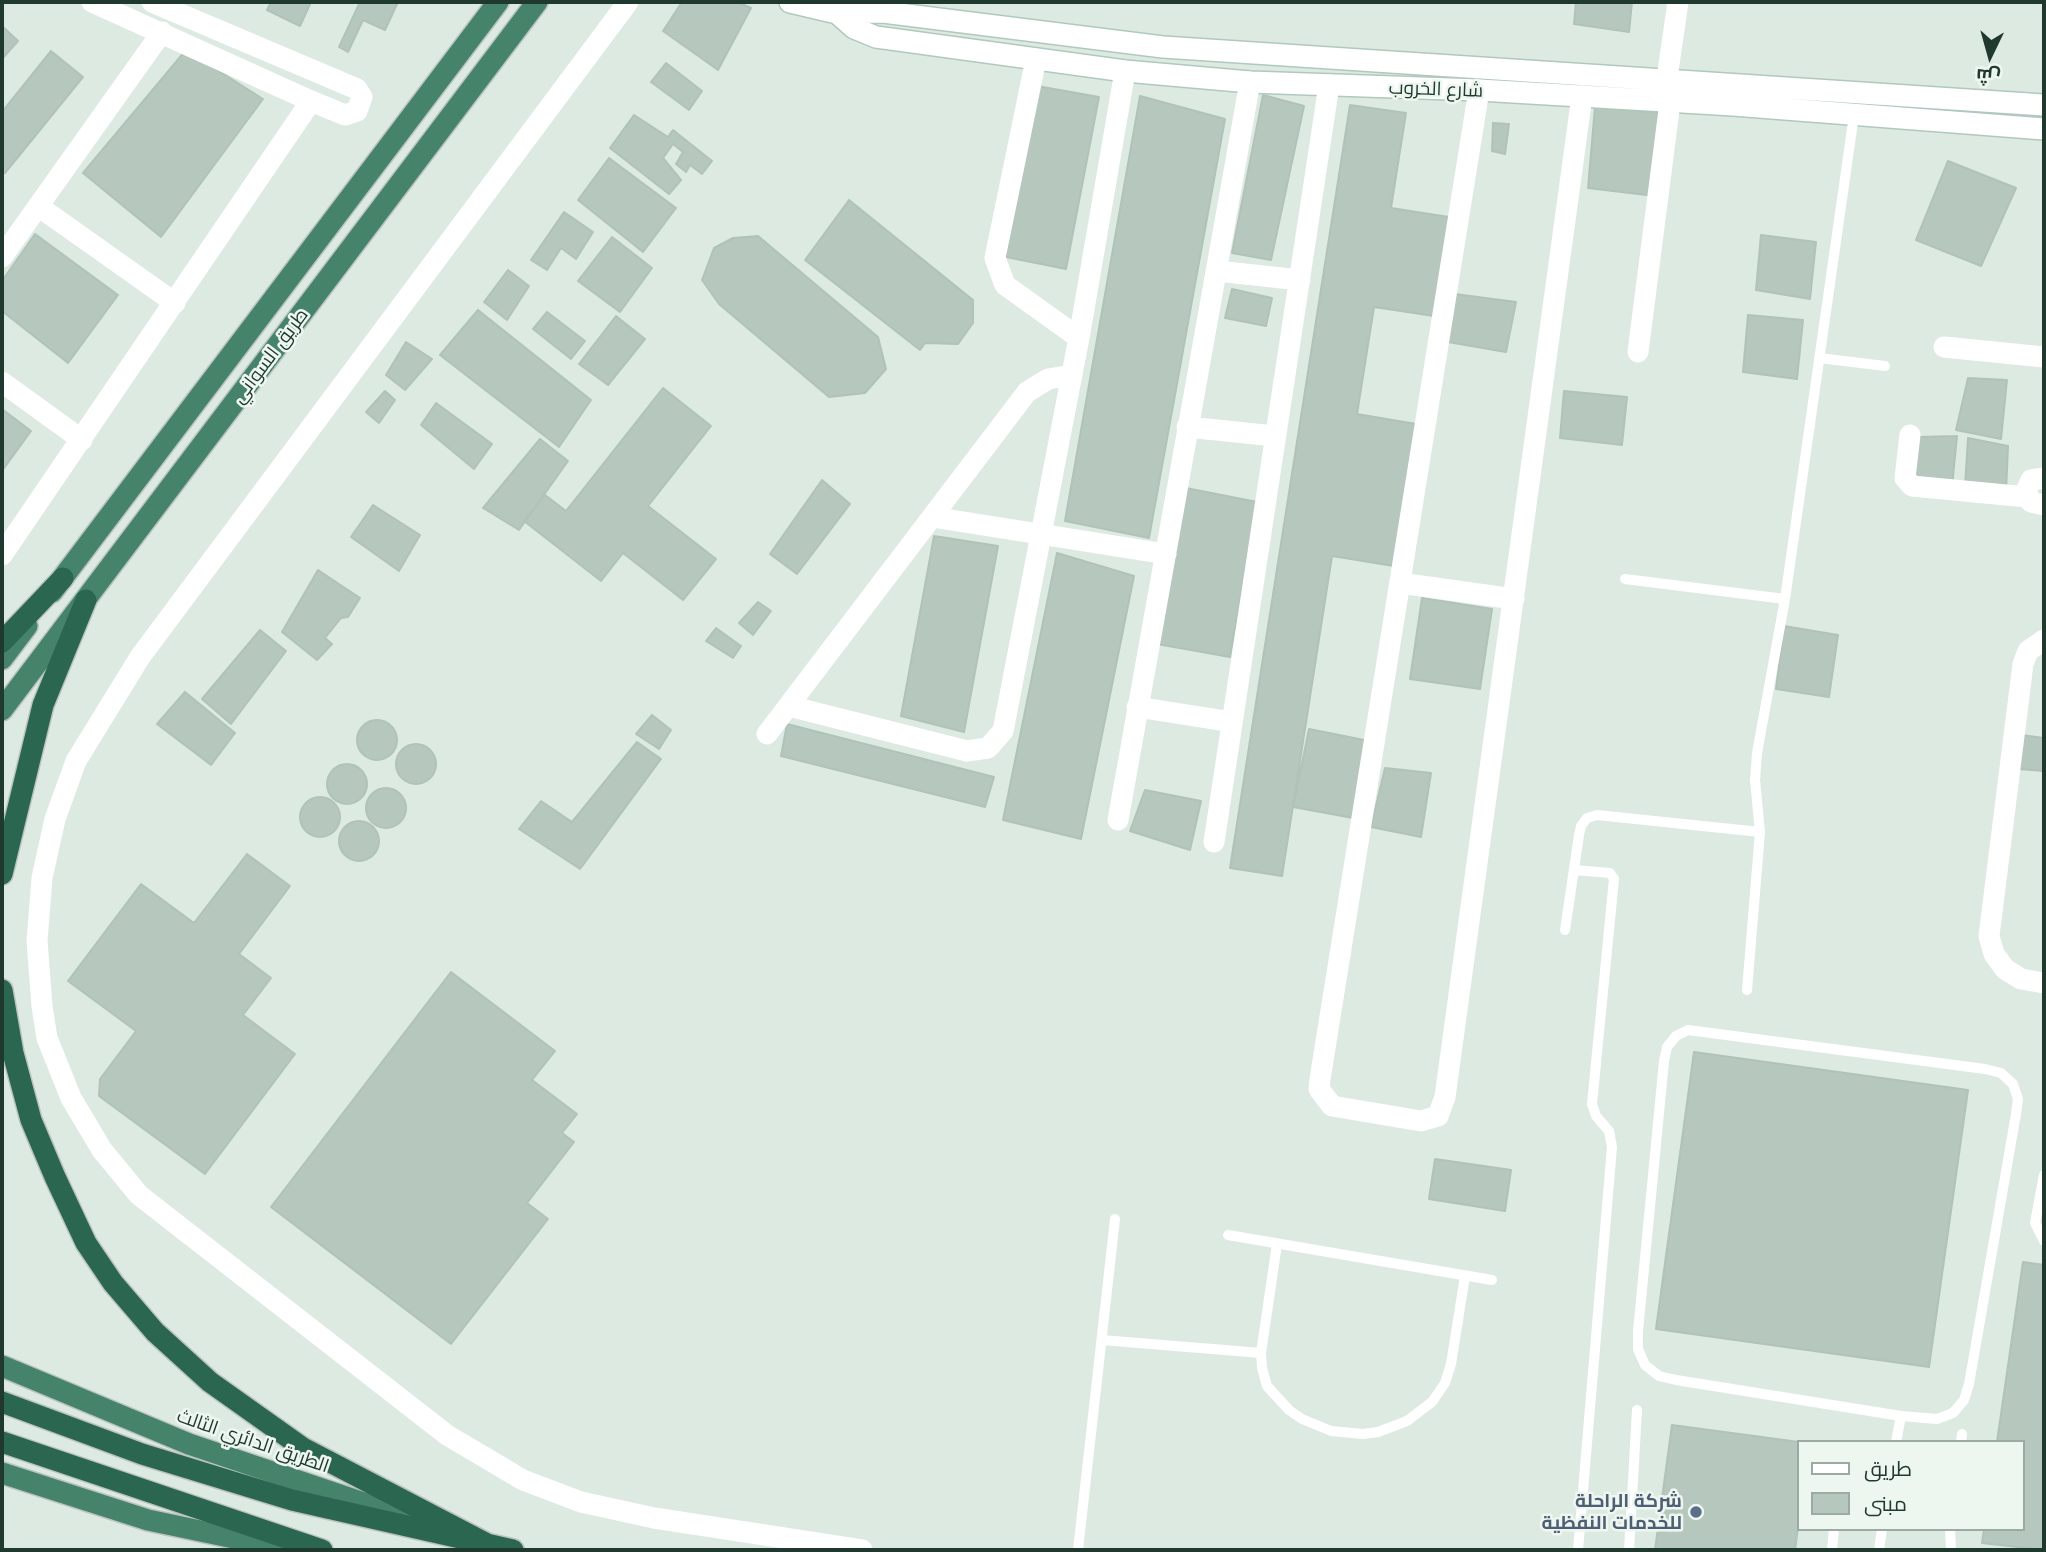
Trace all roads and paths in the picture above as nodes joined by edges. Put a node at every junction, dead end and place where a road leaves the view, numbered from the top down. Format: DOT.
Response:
graph roads {
  1 [pos="92,2"];
  2 [pos="152,2"];
  3 [pos="498,2"];
  4 [pos="537,2"];
  5 [pos="628,2"];
  6 [pos="790,2"];
  7 [pos="1678,2"];
  8 [pos="837,13"];
  9 [pos="162,32"];
  10 [pos="1163,47"];
  11 [pos="1036,59"];
  12 [pos="1125,71"];
  13 [pos="1159,74"];
  14 [pos="1667,78"];
  15 [pos="1250,82"];
  16 [pos="1329,85"];
  17 [pos="1479,90"];
  18 [pos="1582,96"];
  19 [pos="311,101"];
  20 [pos="1670,102"];
  21 [pos="2044,105"];
  22 [pos="1854,115"];
  23 [pos="2044,129"];
  24 [pos="38,206"];
  25 [pos="2,257"];
  26 [pos="1217,271"];
  27 [pos="1300,280"];
  28 [pos="175,303"];
  29 [pos="1079,338"];
  30 [pos="1944,347"];
  31 [pos="1638,352"];
  32 [pos="2044,357"];
  33 [pos="1819,358"];
  34 [pos="1885,366"];
  35 [pos="1072,375"];
  36 [pos="2,382"];
  37 [pos="1187,427"];
  38 [pos="1910,435"];
  39 [pos="1275,436"];
  40 [pos="82,440"];
  41 [pos="2044,476"];
  42 [pos="2036,501"];
  43 [pos="932,517"];
  44 [pos="1041,534"];
  45 [pos="1166,554"];
  46 [pos="2,555"];
  47 [pos="63,578"];
  48 [pos="1625,579"];
  49 [pos="1400,583"];
  50 [pos="1514,599"];
  51 [pos="1784,599"];
  52 [pos="86,600"];
  53 [pos="2044,640"];
  54 [pos="2,642"];
  55 [pos="2,659"];
  56 [pos="789,706"];
  57 [pos="1137,707"];
  58 [pos="2,710"];
  59 [pos="1232,722"];
  60 [pos="767,734"];
  61 [pos="1118,820"];
  62 [pos="1760,832"];
  63 [pos="1214,842"];
  64 [pos="1574,870"];
  65 [pos="2,874"];
  66 [pos="1565,930"];
  67 [pos="2044,983"];
  68 [pos="2,990"];
  69 [pos="1747,990"];
  70 [pos="2044,1175"];
  71 [pos="1115,1219"];
  72 [pos="1228,1235"];
  73 [pos="2044,1241"];
  74 [pos="1277,1244"];
  75 [pos="1465,1276"];
  76 [pos="1492,1280"];
  77 [pos="1102,1339"];
  78 [pos="1261,1353"];
  79 [pos="2,1366"];
  80 [pos="2,1402"];
  81 [pos="1637,1410"];
  82 [pos="1901,1416"];
  83 [pos="1896,1440"];
  84 [pos="2,1442"];
  85 [pos="2,1473"];
  86 [pos="1834,1531"];
  87 [pos="1882,1531"];
  88 [pos="1950,1531"];
  89 [pos="503,1549"];
  90 [pos="291,1550"];
  91 [pos="322,1550"];
  92 [pos="862,1550"];
  93 [pos="1078,1550"];
  94 [pos="1578,1550"];
  95 [pos="1629,1550"];
  96 [pos="1832,1550"];
  97 [pos="1879,1550"];
  98 [pos="1949,1550"];
  1 -- 9 [label="street"];
  2 -- 19 [label="street"];
  3 -- 47 [label="highway, طريق السواني"];
  4 -- 52 [label="highway, طريق السواني"];
  5 -- 92 [label="street"];
  6 -- 8 [label="street, شارع الخروب"];
  7 -- 14 [label="street"];
  8 -- 10 [label="street, شارع الخروب"];
  8 -- 11 [label="street, شارع الخروب"];
  9 -- 19 [label="street"];
  9 -- 24 [label="street"];
  10 -- 13 [label="street"];
  10 -- 14 [label="street, شارع الخروب"];
  11 -- 12 [label="street, شارع الخروب"];
  11 -- 29 [label="street"];
  12 -- 13 [label="street, شارع الخروب"];
  12 -- 29 [label="street"];
  13 -- 15 [label="street, شارع الخروب"];
  14 -- 21 [label="street, شارع الخروب"];
  15 -- 16 [label="street, شارع الخروب"];
  15 -- 26 [label="street"];
  16 -- 17 [label="street, شارع الخروب"];
  16 -- 27 [label="street"];
  17 -- 18 [label="street, شارع الخروب"];
  17 -- 49 [label="street"];
  18 -- 20 [label="street, شارع الخروب"];
  18 -- 50 [label="street"];
  19 -- 28 [label="street"];
  20 -- 22 [label="street, شارع الخروب"];
  20 -- 31 [label="street"];
  22 -- 23 [label="street, شارع الخروب"];
  22 -- 33 [label="lane"];
  24 -- 25 [label="street"];
  24 -- 28 [label="street"];
  26 -- 27 [label="street"];
  26 -- 37 [label="street"];
  27 -- 39 [label="street"];
  28 -- 40 [label="street"];
  29 -- 35 [label="street"];
  30 -- 32 [label="street"];
  33 -- 34 [label="lane"];
  33 -- 51 [label="lane"];
  35 -- 43 [label="street"];
  35 -- 44 [label="street"];
  36 -- 40 [label="street"];
  37 -- 39 [label="street"];
  37 -- 45 [label="street"];
  38 -- 42 [label="street"];
  39 -- 59 [label="street"];
  40 -- 46 [label="street"];
  41 -- 42 [label="street"];
  43 -- 44 [label="street"];
  43 -- 56 [label="street"];
  44 -- 45 [label="street"];
  44 -- 56 [label="street"];
  45 -- 57 [label="street"];
  47 -- 54 [label="highway"];
  47 -- 55 [label="highway, طريق السواني"];
  48 -- 51 [label="lane"];
  49 -- 50 [label="street"];
  49 -- 50 [label="street"];
  51 -- 62 [label="lane"];
  52 -- 58 [label="highway, طريق السواني"];
  52 -- 65 [label="highway"];
  53 -- 67 [label="street"];
  56 -- 60 [label="street"];
  57 -- 59 [label="street"];
  57 -- 61 [label="street"];
  59 -- 63 [label="street"];
  62 -- 64 [label="lane"];
  62 -- 69 [label="lane"];
  64 -- 66 [label="lane"];
  64 -- 94 [label="lane"];
  68 -- 89 [label="highway"];
  70 -- 73 [label="lane"];
  71 -- 77 [label="lane"];
  72 -- 74 [label="lane"];
  74 -- 75 [label="lane"];
  74 -- 78 [label="lane"];
  75 -- 76 [label="lane"];
  75 -- 78 [label="lane"];
  77 -- 78 [label="lane"];
  77 -- 93 [label="lane"];
  79 -- 89 [label="highway, الطريق الدائري الثالث"];
  80 -- 89 [label="highway"];
  81 -- 95 [label="lane"];
  82 -- 82 [label="lane"];
  82 -- 83 [label="lane"];
  84 -- 91 [label="highway"];
  85 -- 90 [label="highway"];
  86 -- 96 [label="lane"];
  87 -- 97 [label="lane"];
  88 -- 98 [label="lane"];
}
